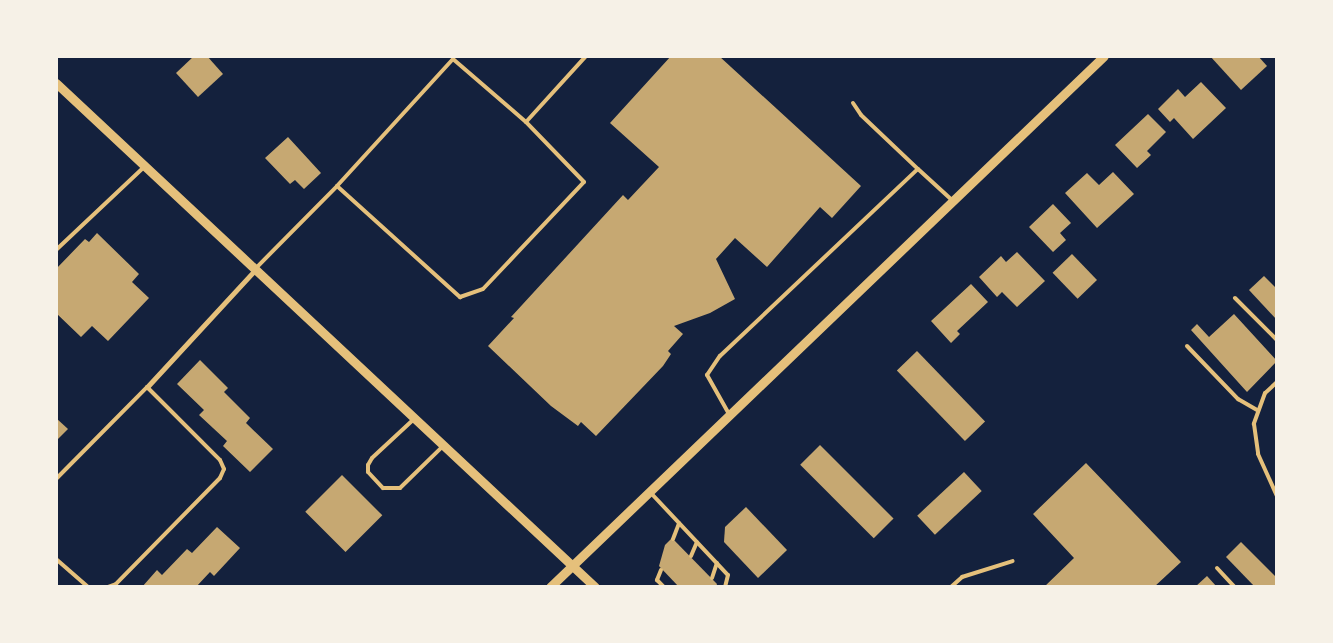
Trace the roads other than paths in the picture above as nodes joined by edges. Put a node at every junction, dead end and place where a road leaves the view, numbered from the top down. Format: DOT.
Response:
graph roads {
  1 [pos="586,56"];
  2 [pos="1104,56"];
  3 [pos="56,84"];
  4 [pos="853,103"];
  5 [pos="526,122"];
  6 [pos="145,166"];
  7 [pos="918,169"];
  8 [pos="337,186"];
  9 [pos="953,201"];
  10 [pos="56,250"];
  11 [pos="255,270"];
  12 [pos="1236,298"];
  13 [pos="1277,340"];
  14 [pos="1186,346"];
  15 [pos="1277,382"];
  16 [pos="147,387"];
  17 [pos="1257,410"];
  18 [pos="729,414"];
  19 [pos="416,417"];
  20 [pos="444,444"];
  21 [pos="56,479"];
  22 [pos="649,491"];
  23 [pos="1277,496"];
  24 [pos="679,523"];
  25 [pos="673,539"];
  26 [pos="697,542"];
  27 [pos="691,556"];
  28 [pos="56,559"];
  29 [pos="1012,561"];
  30 [pos="717,563"];
  31 [pos="573,565"];
  32 [pos="1218,568"];
  33 [pos="661,570"];
  34 [pos="712,578"];
  35 [pos="88,587"];
  36 [pos="108,587"];
  37 [pos="550,587"];
  38 [pos="596,587"];
  39 [pos="664,587"];
  40 [pos="725,587"];
  41 [pos="951,587"];
  42 [pos="1235,587"];
  1 -- 5 [label="lane"];
  2 -- 9 [label="street"];
  3 -- 6 [label="street"];
  4 -- 7 [label="lane"];
  5 -- 8 [label="lane"];
  5 -- 8 [label="lane"];
  6 -- 10 [label="lane"];
  6 -- 11 [label="street"];
  7 -- 9 [label="lane"];
  7 -- 18 [label="lane"];
  8 -- 11 [label="lane"];
  9 -- 18 [label="street"];
  11 -- 16 [label="street"];
  11 -- 19 [label="street"];
  12 -- 13 [label="lane"];
  14 -- 17 [label="lane"];
  15 -- 17 [label="lane"];
  16 -- 21 [label="lane"];
  16 -- 36 [label="lane"];
  17 -- 23 [label="lane"];
  18 -- 22 [label="street"];
  19 -- 20 [label="street"];
  19 -- 20 [label="lane"];
  20 -- 31 [label="street"];
  22 -- 24 [label="lane"];
  22 -- 31 [label="street"];
  24 -- 25 [label="lane"];
  24 -- 26 [label="lane"];
  26 -- 27 [label="lane"];
  26 -- 30 [label="lane"];
  28 -- 35 [label="lane"];
  29 -- 41 [label="lane"];
  30 -- 34 [label="lane"];
  30 -- 40 [label="lane"];
  31 -- 37 [label="street"];
  31 -- 38 [label="street"];
  32 -- 42 [label="lane"];
  33 -- 39 [label="lane"];
}
